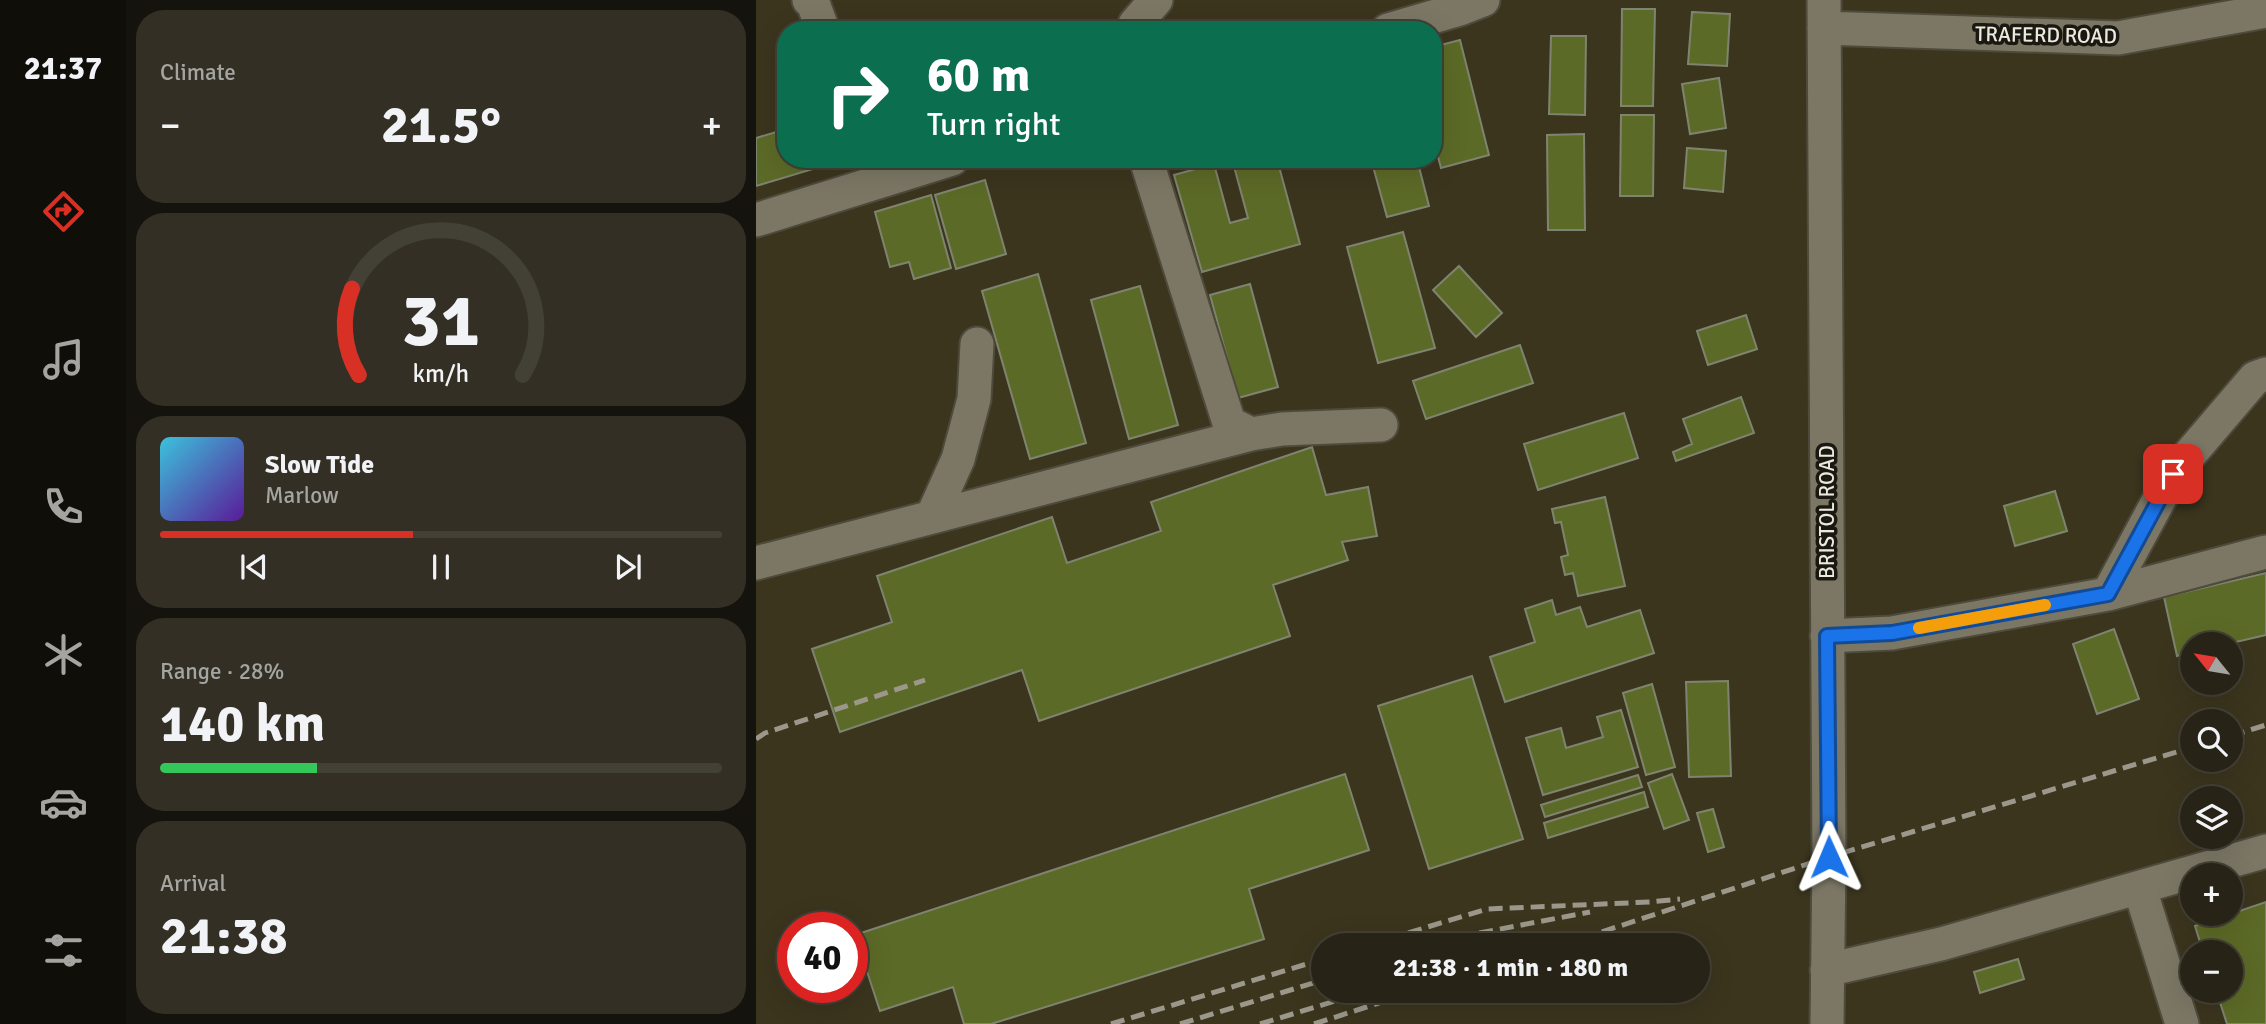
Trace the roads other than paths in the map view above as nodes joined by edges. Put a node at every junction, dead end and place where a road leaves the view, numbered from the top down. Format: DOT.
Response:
graph roads {
  1 [pos="809,0"];
  2 [pos="1156,0"];
  3 [pos="1483,0"];
  4 [pos="2266,11"];
  5 [pos="1824,14"];
  6 [pos="1401,18"];
  7 [pos="820,21"];
  8 [pos="1140,21"];
  9 [pos="1149,168"];
  10 [pos="878,170"];
  11 [pos="756,220"];
  12 [pos="977,344"];
  13 [pos="2266,374"];
  14 [pos="1381,425"];
  15 [pos="1251,434"];
  16 [pos="932,517"];
  17 [pos="2266,552"];
  18 [pos="756,563"];
  19 [pos="2108,594"];
  20 [pos="1827,636"];
  21 [pos="2266,851"];
  22 [pos="2140,889"];
  23 [pos="1827,970"];
  24 [pos="1827,1024"];
  25 [pos="2182,1024"];
  1 -- 7 [label="street"];
  2 -- 8 [label="street"];
  3 -- 6 [label="street"];
  4 -- 5 [label="street, TRAFERD ROAD"];
  5 -- 20 [label="street, BRISTOL ROAD"];
  9 -- 15 [label="street"];
  10 -- 11 [label="street"];
  12 -- 16 [label="street"];
  13 -- 19 [label="street"];
  14 -- 15 [label="street"];
  15 -- 16 [label="street"];
  16 -- 18 [label="street"];
  17 -- 19 [label="street"];
  19 -- 20 [label="street"];
  20 -- 23 [label="street, BRISTOL ROAD"];
  21 -- 22 [label="street"];
  22 -- 23 [label="street"];
  22 -- 25 [label="street"];
  23 -- 24 [label="street, BRISTOL ROAD"];
}
